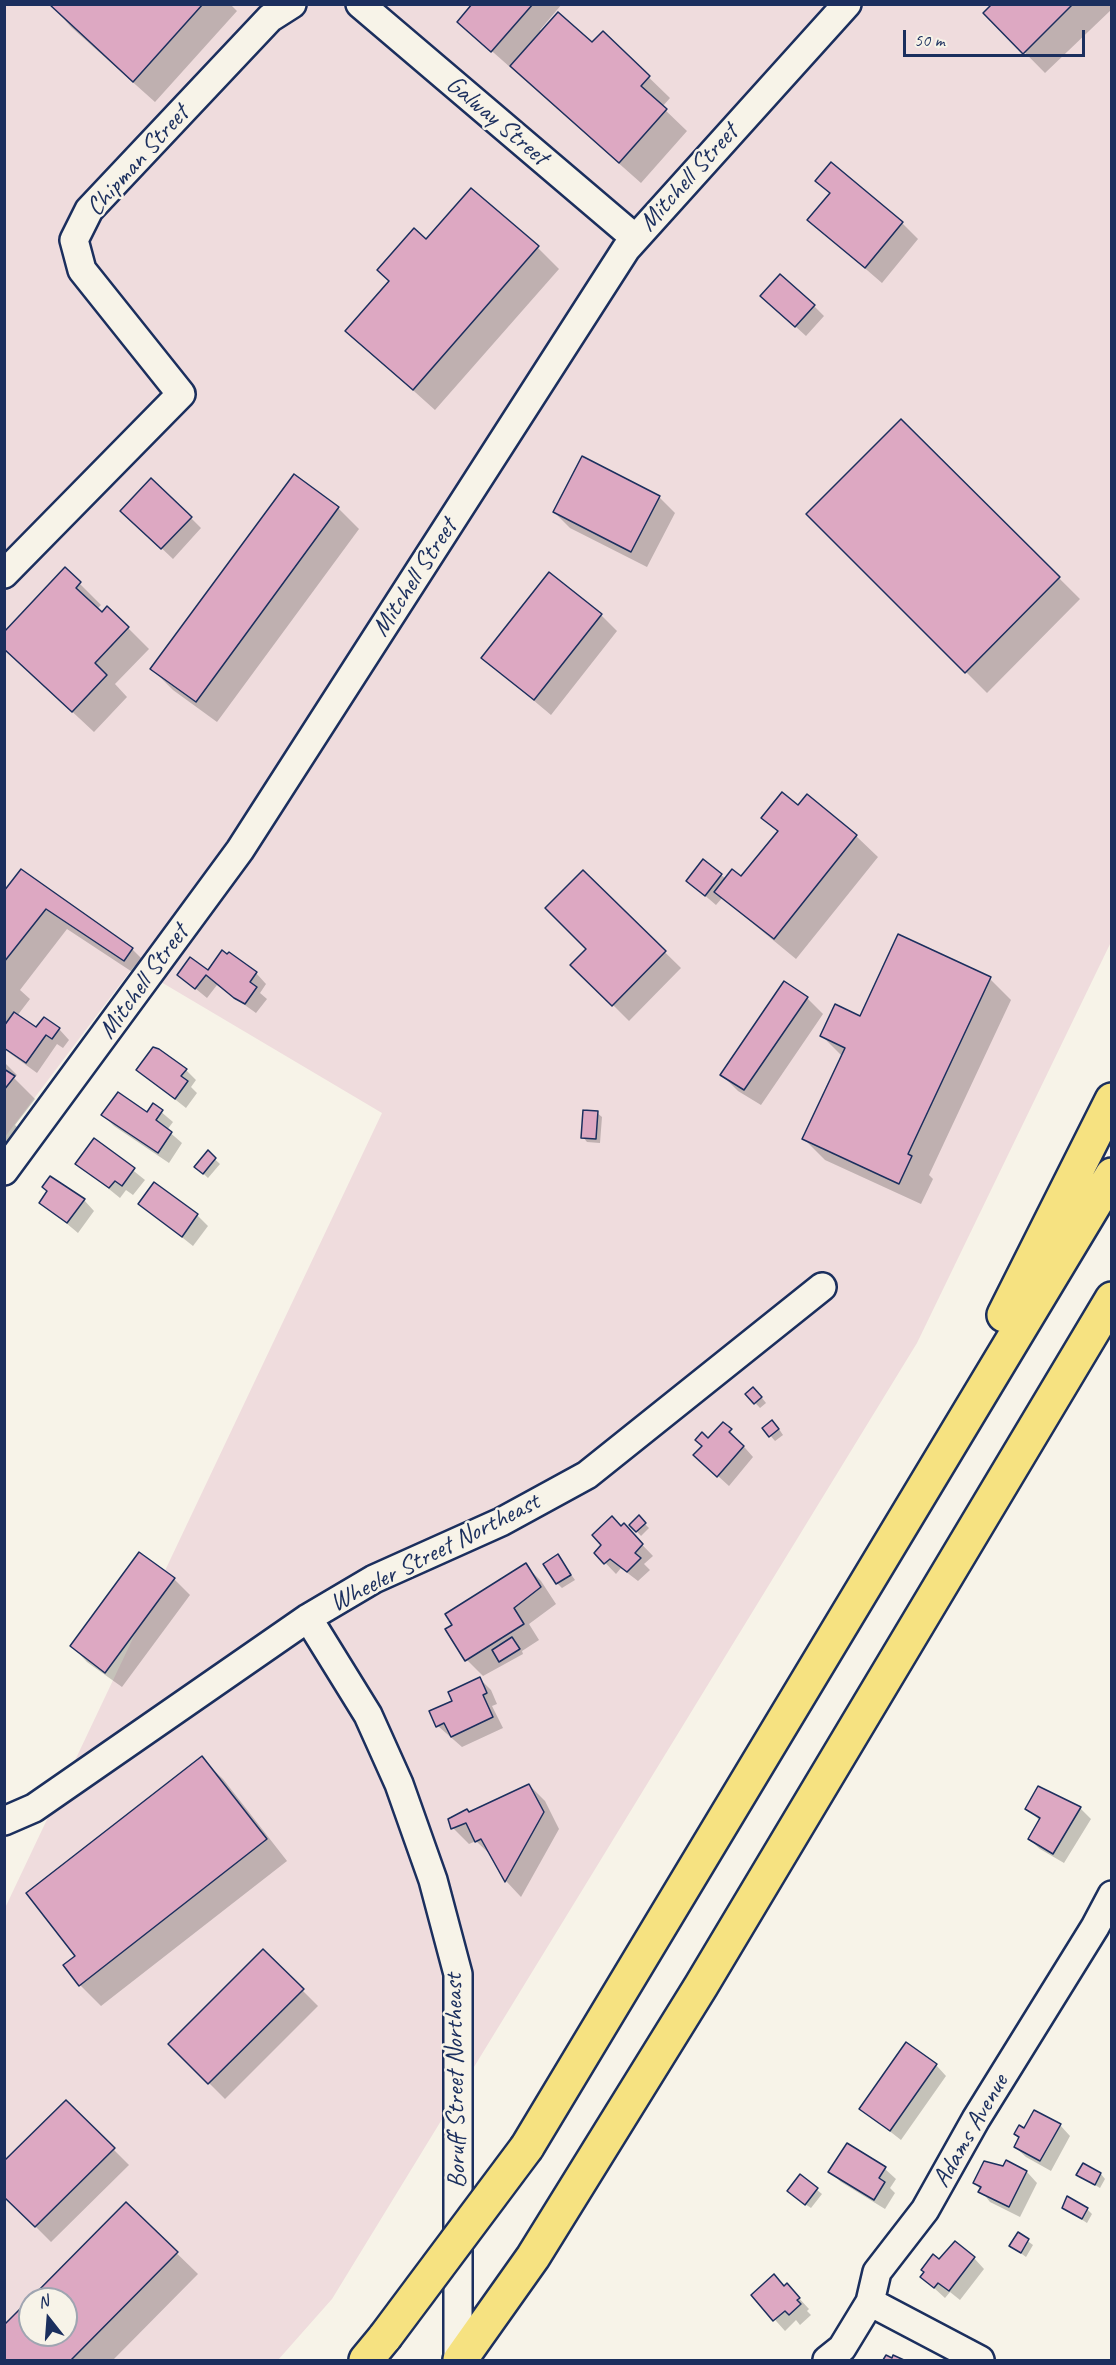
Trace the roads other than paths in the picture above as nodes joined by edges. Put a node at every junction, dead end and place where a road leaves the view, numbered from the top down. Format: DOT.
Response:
graph roads {
  1 [pos="292,4"];
  2 [pos="360,4"];
  3 [pos="847,4"];
  4 [pos="635,238"];
  5 [pos="4,574"];
  6 [pos="1112,1100"];
  7 [pos="4,1171"];
  8 [pos="1112,1175"];
  9 [pos="822,1287"];
  10 [pos="1112,1299"];
  11 [pos="894,1534"];
  12 [pos="308,1618"];
  13 [pos="4,1821"];
  14 [pos="1112,1895"];
  15 [pos="870,2302"];
  16 [pos="375,2349"];
  17 [pos="459,2361"];
  18 [pos="826,2361"];
  19 [pos="980,2361"];
  1 -- 5 [label="street, Chipman Street"];
  2 -- 4 [label="street, Galway Street"];
  3 -- 4 [label="street, Mitchell Street"];
  4 -- 7 [label="street, Mitchell Street"];
  6 -- 11 [label="highway"];
  8 -- 11 [label="highway"];
  9 -- 12 [label="street, Wheeler Street Northeast"];
  10 -- 17 [label="highway"];
  11 -- 16 [label="highway, bridge"];
  12 -- 13 [label="street, Wheeler Street Northeast"];
  12 -- 17 [label="street, Boruff Street Northeast"];
  14 -- 15 [label="street, Adams Avenue"];
  15 -- 18 [label="street, Adams Avenue"];
  15 -- 19 [label="street"];
}
